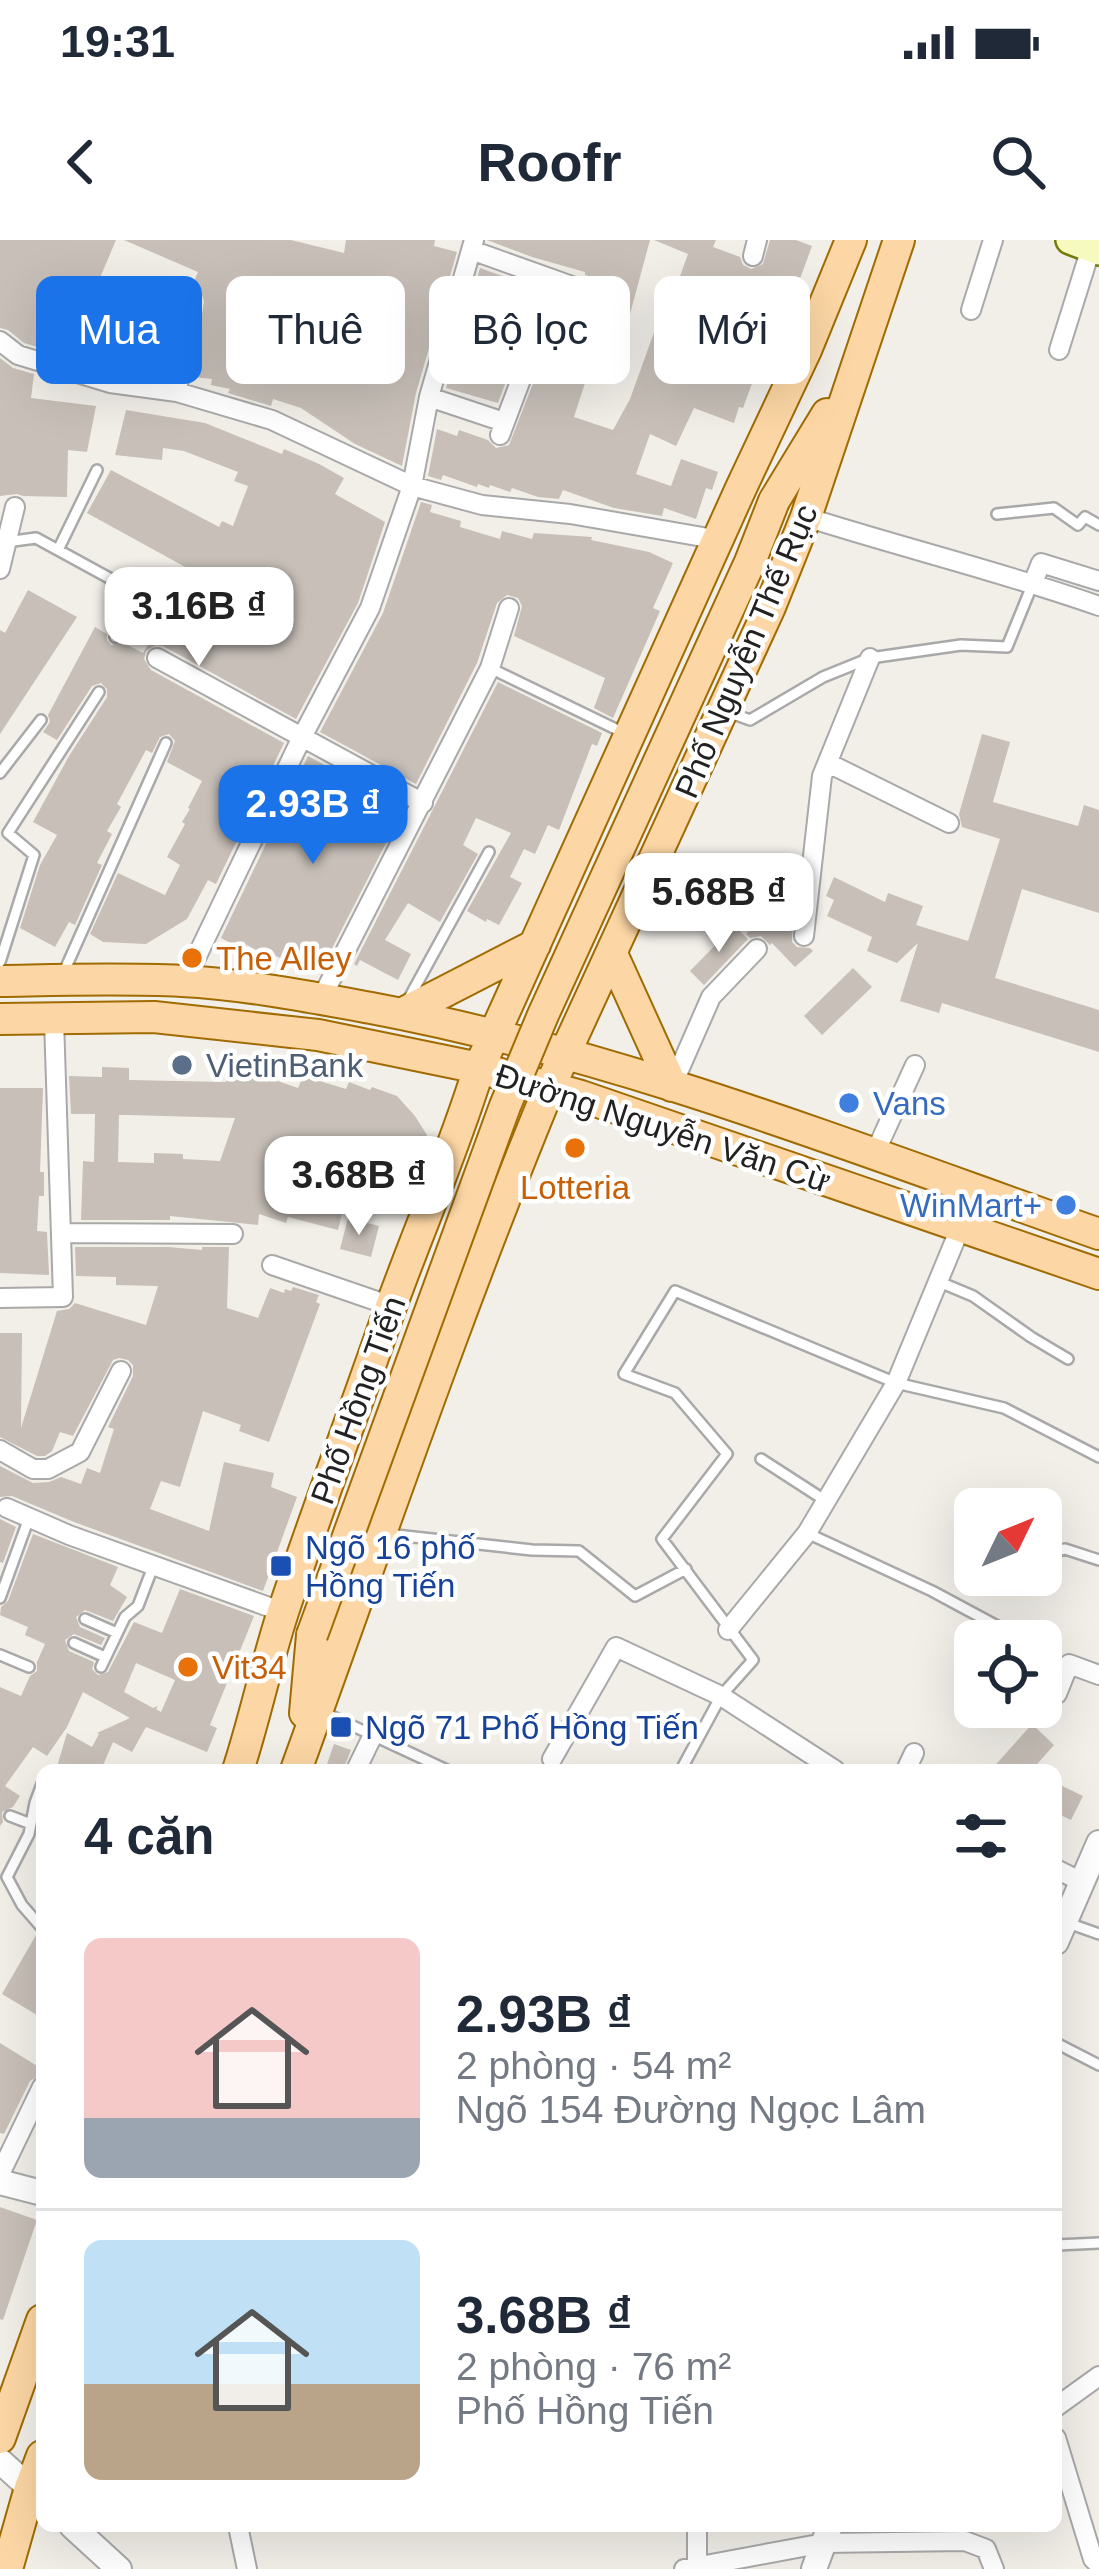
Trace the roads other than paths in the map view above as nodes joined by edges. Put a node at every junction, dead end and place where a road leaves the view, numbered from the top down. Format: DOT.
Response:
graph roads {
  1 [pos="851,240"];
  2 [pos="899,240"];
  3 [pos="993,240"];
  4 [pos="472,245"];
  5 [pos="1087,246"];
  6 [pos="547,276"];
  7 [pos="970,310"];
  8 [pos="810,340"];
  9 [pos="0,341"];
  10 [pos="1059,350"];
  11 [pos="855,368"];
  12 [pos="178,384"];
  13 [pos="519,384"];
  14 [pos="790,384"];
  15 [pos="799,384"];
  16 [pos="177,392"];
  17 [pos="429,397"];
  18 [pos="97,470"];
  19 [pos="412,487"];
  20 [pos="774,501"];
  21 [pos="15,507"];
  22 [pos="997,514"];
  23 [pos="806,517"];
  24 [pos="1099,525"];
  25 [pos="719,540"];
  26 [pos="7,542"];
  27 [pos="58,550"];
  28 [pos="0,569"];
  29 [pos="1099,581"];
  30 [pos="1033,583"];
  31 [pos="1099,606"];
  32 [pos="509,608"];
  33 [pos="115,637"];
  34 [pos="157,658"];
  35 [pos="870,658"];
  36 [pos="490,668"];
  37 [pos="99,692"];
  38 [pos="723,710"];
  39 [pos="41,720"];
  40 [pos="630,736"];
  41 [pos="302,737"];
  42 [pos="166,743"];
  43 [pos="828,763"];
  44 [pos="0,773"];
  45 [pos="423,803"];
  46 [pos="949,823"];
  47 [pos="4,833"];
  48 [pos="489,852"];
  49 [pos="804,935"];
  50 [pos="535,945"];
  51 [pos="758,949"];
  52 [pos="612,954"];
  53 [pos="0,962"];
  54 [pos="61,980"];
  55 [pos="0,981"];
  56 [pos="185,981"];
  57 [pos="321,999"];
  58 [pos="401,1014"];
  59 [pos="0,1019"];
  60 [pos="55,1020"];
  61 [pos="494,1034"];
  62 [pos="567,1053"];
  63 [pos="915,1065"];
  64 [pos="479,1068"];
  65 [pos="550,1086"];
  66 [pos="672,1086"];
  67 [pos="874,1155"];
  68 [pos="961,1226"];
  69 [pos="61,1233"];
  70 [pos="233,1234"];
  71 [pos="1099,1234"];
  72 [pos="272,1265"];
  73 [pos="1099,1274"];
  74 [pos="937,1281"];
  75 [pos="0,1298"];
  76 [pos="391,1306"];
  77 [pos="1068,1358"];
  78 [pos="121,1371"];
  79 [pos="896,1383"];
  80 [pos="0,1450"];
  81 [pos="1099,1457"];
  82 [pos="761,1460"];
  83 [pos="826,1502"];
  84 [pos="3,1507"];
  85 [pos="29,1518"];
  86 [pos="807,1532"];
  87 [pos="381,1534"];
  88 [pos="1062,1550"];
  89 [pos="1099,1560"];
  90 [pos="154,1564"];
  91 [pos="686,1569"];
  92 [pos="0,1598"];
  93 [pos="283,1612"];
  94 [pos="85,1619"];
  95 [pos="984,1620"];
  96 [pos="728,1630"];
  97 [pos="117,1633"];
  98 [pos="311,1635"];
  99 [pos="74,1643"];
  100 [pos="0,1654"];
  101 [pos="29,1667"];
  102 [pos="1099,1675"];
  103 [pos="1062,1682"];
  104 [pos="721,1696"];
  105 [pos="318,1709"];
  106 [pos="373,1735"];
  107 [pos="240,1759"];
  108 [pos="552,1760"];
  109 [pos="299,1764"];
  110 [pos="359,1764"];
  111 [pos="434,1764"];
  112 [pos="684,1764"];
  113 [pos="826,1764"];
  114 [pos="36,1806"];
  115 [pos="10,1816"];
  116 [pos="30,1829"];
  117 [pos="36,1834"];
  118 [pos="1099,1843"];
  119 [pos="1062,1872"];
  120 [pos="3,1876"];
  121 [pos="1082,1882"];
  122 [pos="36,1921"];
  123 [pos="1062,1927"];
  124 [pos="1062,1932"];
  125 [pos="1099,1934"];
  126 [pos="1062,2046"];
  127 [pos="1099,2065"];
  128 [pos="36,2100"];
  129 [pos="0,2178"];
  130 [pos="36,2191"];
  131 [pos="1099,2243"];
  132 [pos="1062,2246"];
  133 [pos="36,2337"];
  134 [pos="1099,2376"];
  135 [pos="1062,2403"];
  136 [pos="0,2438"];
  137 [pos="1062,2458"];
  138 [pos="0,2461"];
  139 [pos="36,2494"];
  140 [pos="79,2532"];
  141 [pos="239,2532"];
  142 [pos="696,2532"];
  143 [pos="827,2535"];
  144 [pos="1099,2565"];
  145 [pos="691,2568"];
  146 [pos="7,2569"];
  147 [pos="119,2569"];
  148 [pos="247,2569"];
  149 [pos="814,2569"];
  150 [pos="994,2569"];
  1 -- 8 [label="main road, Phố Nguyễn Thế Rục"];
  2 -- 11 [label="main road, Phố Nguyễn Thế Rục"];
  3 -- 7 [label="street"];
  4 -- 6 [label="street"];
  4 -- 17 [label="street"];
  5 -- 10 [label="street"];
  9 -- 16 [label="street"];
  11 -- 20 [label="main road"];
  11 -- 23 [label="main road, Phố Nguyễn Thế Rục"];
  12 -- 16 [label="street"];
  13 -- 17 [label="street"];
  14 -- 25 [label="main road, Phố Nguyễn Thế Rục"];
  15 -- 20 [label="main road"];
  16 -- 19 [label="street"];
  17 -- 19 [label="street"];
  18 -- 27 [label="lane"];
  19 -- 25 [label="street"];
  19 -- 41 [label="street"];
  20 -- 98 [label="main road, bridge"];
  21 -- 26 [label="street"];
  22 -- 24 [label="lane"];
  23 -- 30 [label="street"];
  23 -- 38 [label="main road, Phố Nguyễn Thế Rục"];
  25 -- 40 [label="main road, Phố Nguyễn Thế Rục"];
  26 -- 27 [label="lane"];
  26 -- 28 [label="street"];
  27 -- 33 [label="lane"];
  29 -- 30 [label="street"];
  30 -- 31 [label="street"];
  30 -- 35 [label="lane"];
  32 -- 36 [label="street"];
  34 -- 41 [label="street"];
  35 -- 38 [label="lane"];
  35 -- 43 [label="street"];
  36 -- 40 [label="lane"];
  36 -- 45 [label="street"];
  37 -- 47 [label="lane"];
  38 -- 52 [label="main road, Phố Nguyễn Thế Rục"];
  39 -- 44 [label="lane"];
  40 -- 50 [label="main road, Phố Nguyễn Thế Rục"];
  41 -- 45 [label="street"];
  41 -- 56 [label="street"];
  42 -- 54 [label="lane"];
  43 -- 46 [label="street"];
  43 -- 49 [label="street"];
  45 -- 57 [label="street"];
  47 -- 53 [label="lane"];
  48 -- 58 [label="lane"];
  50 -- 58 [label="main road"];
  50 -- 61 [label="main road, Phố Nguyễn Thế Rục"];
  51 -- 66 [label="street"];
  52 -- 62 [label="main road, Phố Nguyễn Thế Rục"];
  52 -- 66 [label="main road"];
  54 -- 55 [label="main road, Đường Nguyễn Văn Cừ"];
  54 -- 56 [label="main road, Đường Nguyễn Văn Cừ"];
  56 -- 57 [label="main road, Đường Nguyễn Văn Cừ"];
  57 -- 58 [label="main road, Đường Nguyễn Văn Cừ"];
  58 -- 61 [label="main road, Đường Nguyễn Văn Cừ"];
  59 -- 60 [label="main road, Đường Nguyễn Văn Cừ"];
  60 -- 64 [label="main road, Đường Nguyễn Văn Cừ"];
  60 -- 69 [label="street"];
  61 -- 62 [label="main road, Đường Nguyễn Văn Cừ"];
  61 -- 64 [label="main road, Phố Hồng Tiến"];
  62 -- 65 [label="main road, Phố Hồng Tiến"];
  62 -- 66 [label="main road, Đường Nguyễn Văn Cừ"];
  63 -- 67 [label="street"];
  64 -- 65 [label="main road, Đường Nguyễn Văn Cừ"];
  64 -- 76 [label="main road, Phố Hồng Tiến"];
  65 -- 68 [label="main road, Đường Nguyễn Văn Cừ"];
  65 -- 87 [label="main road, Phố Hồng Tiến"];
  66 -- 67 [label="main road, Đường Nguyễn Văn Cừ"];
  67 -- 71 [label="main road, Đường Nguyễn Văn Cừ"];
  68 -- 73 [label="main road, Đường Nguyễn Văn Cừ"];
  68 -- 74 [label="street"];
  69 -- 70 [label="street"];
  69 -- 75 [label="street"];
  72 -- 76 [label="street"];
  74 -- 77 [label="lane"];
  74 -- 79 [label="street"];
  76 -- 93 [label="main road, Phố Hồng Tiến"];
  78 -- 80 [label="street"];
  79 -- 81 [label="lane"];
  79 -- 83 [label="street"];
  79 -- 91 [label="lane"];
  82 -- 83 [label="lane"];
  83 -- 86 [label="street"];
  84 -- 85 [label="street"];
  85 -- 90 [label="street"];
  85 -- 92 [label="lane"];
  86 -- 95 [label="lane"];
  86 -- 96 [label="street"];
  87 -- 91 [label="lane"];
  87 -- 105 [label="main road, Phố Hồng Tiến"];
  88 -- 89 [label="lane"];
  90 -- 93 [label="street"];
  90 -- 97 [label="lane"];
  91 -- 96 [label="lane"];
  93 -- 107 [label="main road, Phố Hồng Tiến"];
  94 -- 97 [label="lane"];
  96 -- 104 [label="lane"];
  97 -- 99 [label="lane"];
  98 -- 107 [label="main road"];
  98 -- 109 [label="main road"];
  100 -- 101 [label="lane"];
  102 -- 103 [label="street"];
  104 -- 108 [label="street"];
  104 -- 112 [label="lane"];
  104 -- 113 [label="street"];
  105 -- 106 [label="lane"];
  105 -- 109 [label="main road, Phố Hồng Tiến"];
  106 -- 110 [label="street"];
  106 -- 111 [label="lane"];
  114 -- 116 [label="lane"];
  115 -- 116 [label="lane"];
  116 -- 117 [label="lane"];
  116 -- 120 [label="lane"];
  118 -- 121 [label="street"];
  119 -- 121 [label="street"];
  120 -- 122 [label="lane"];
  121 -- 123 [label="street"];
  124 -- 125 [label="lane"];
  126 -- 127 [label="lane"];
  128 -- 129 [label="street"];
  129 -- 130 [label="street"];
  131 -- 132 [label="lane"];
  133 -- 136 [label="main road"];
  134 -- 135 [label="street"];
  137 -- 144 [label="street"];
  138 -- 139 [label="street"];
  139 -- 146 [label="main road"];
  140 -- 147 [label="street"];
  141 -- 148 [label="street"];
  142 -- 145 [label="street"];
  143 -- 145 [label="street"];
  143 -- 149 [label="street"];
  143 -- 150 [label="street"];
}
